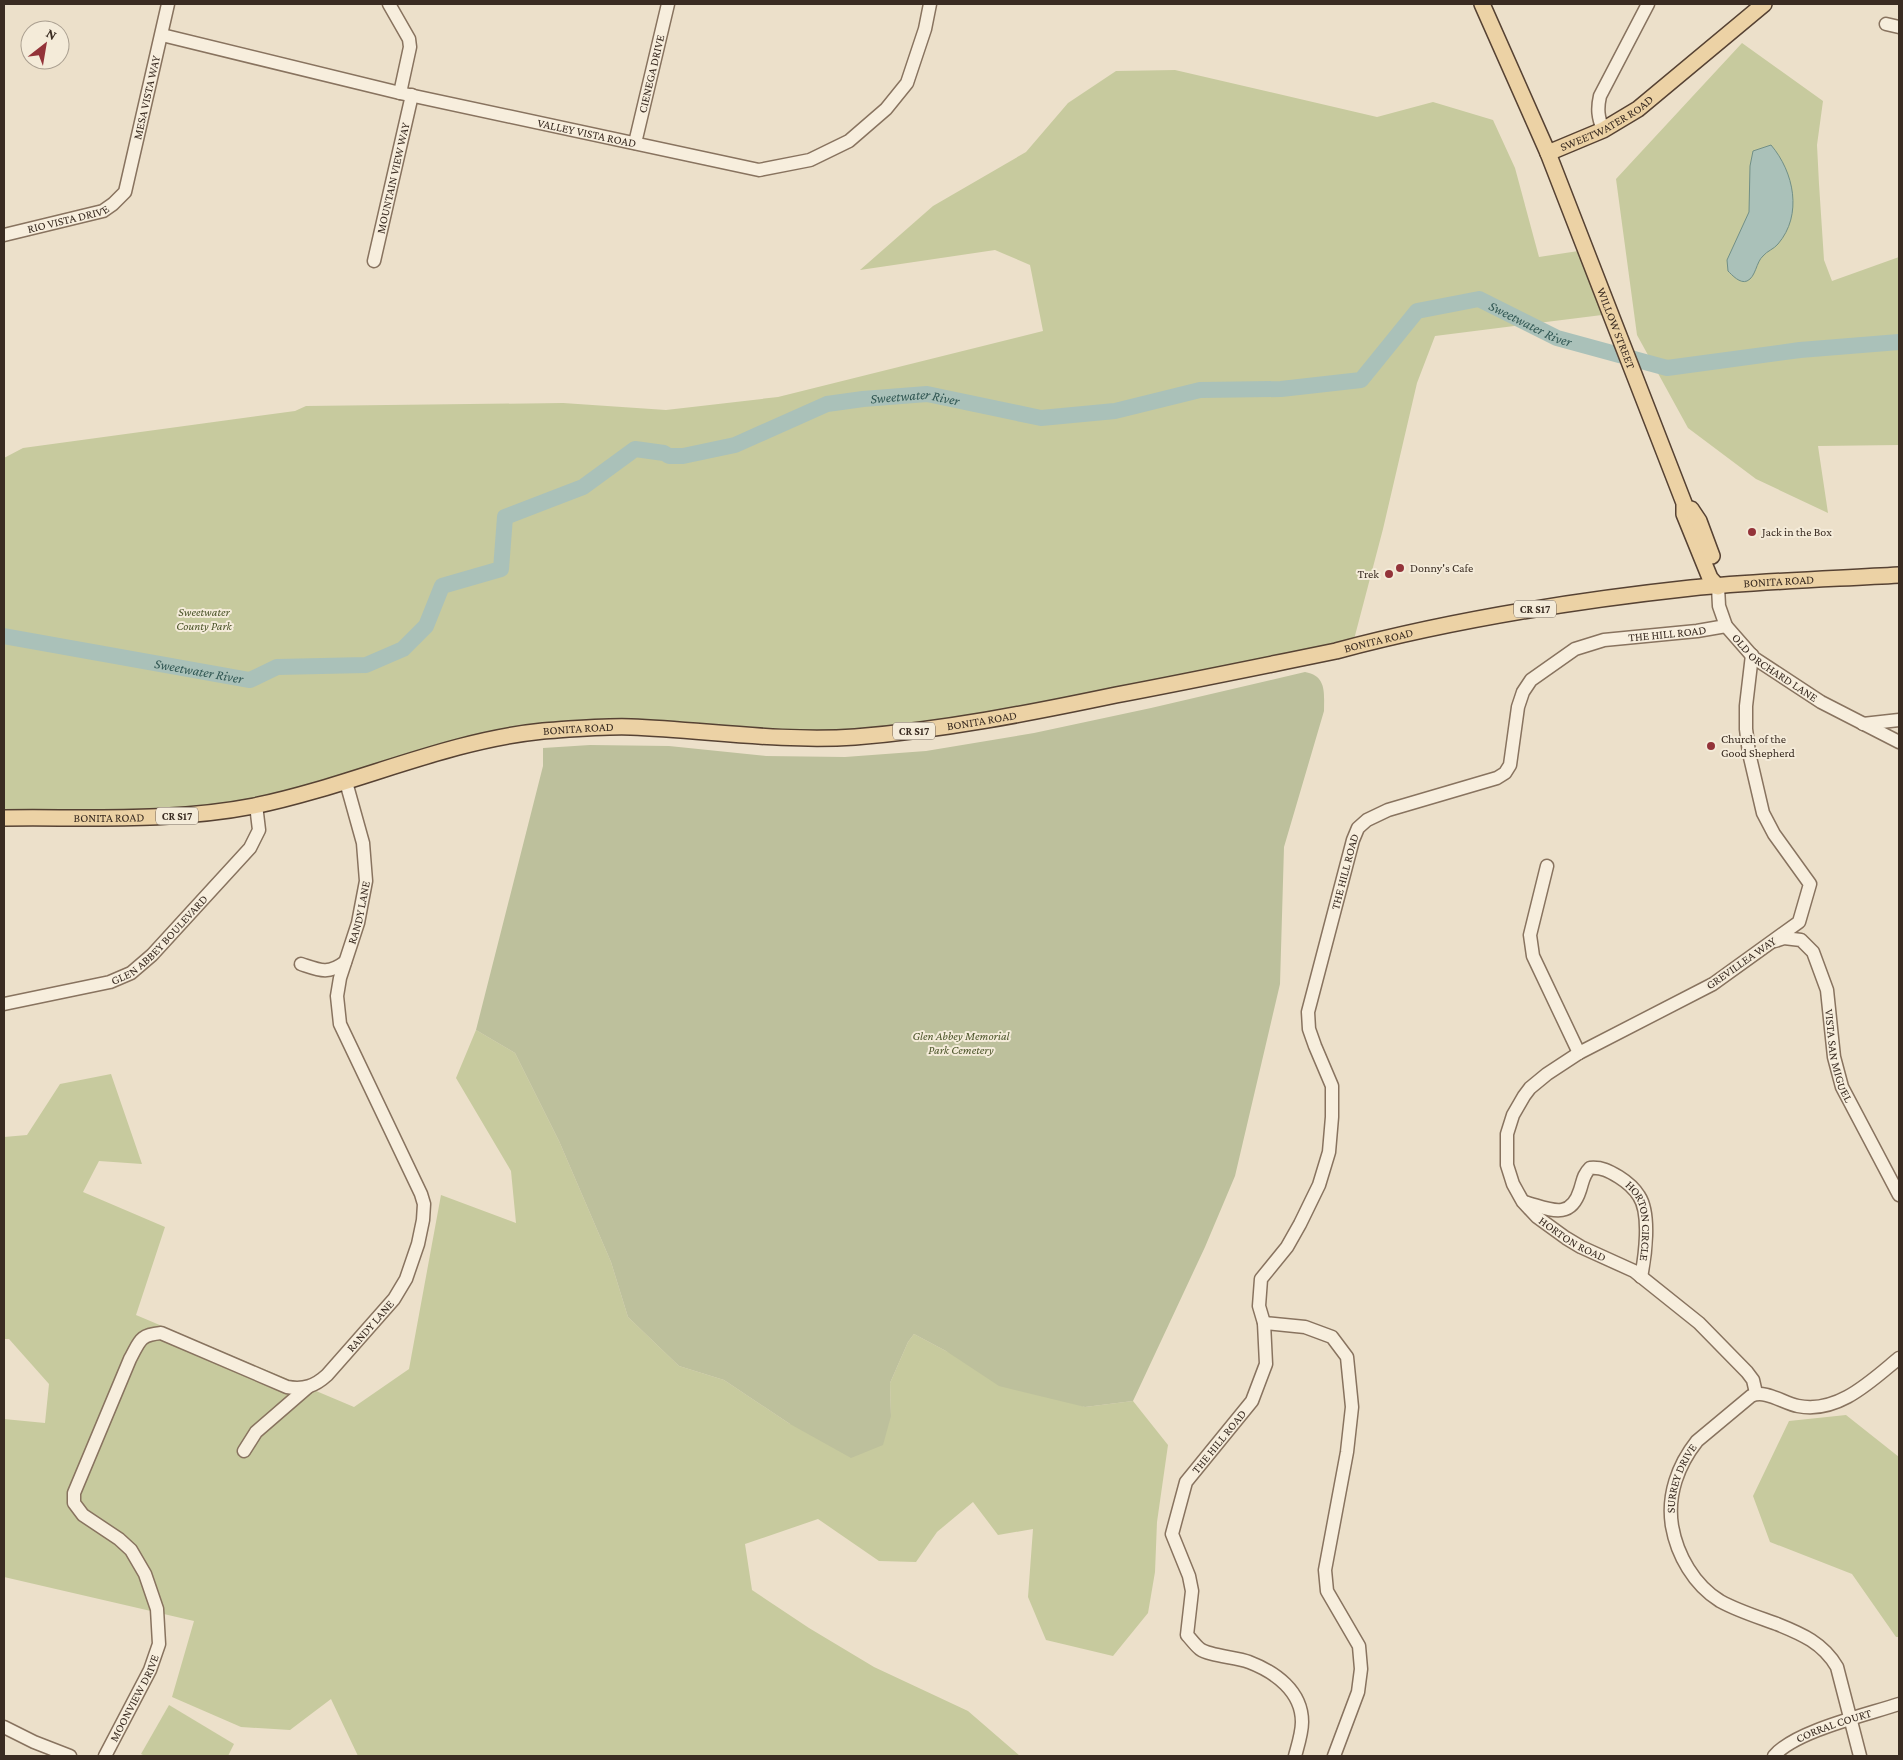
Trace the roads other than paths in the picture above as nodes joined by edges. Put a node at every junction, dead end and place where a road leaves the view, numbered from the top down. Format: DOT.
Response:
graph roads {
  1 [pos="168,4"];
  2 [pos="389,4"];
  3 [pos="668,4"];
  4 [pos="930,4"];
  5 [pos="1482,4"];
  6 [pos="1648,4"];
  7 [pos="1764,4"];
  8 [pos="1886,24"];
  9 [pos="1899,27"];
  10 [pos="162,35"];
  11 [pos="406,94"];
  12 [pos="1603,130"];
  13 [pos="636,143"];
  14 [pos="1548,153"];
  15 [pos="125,192"];
  16 [pos="4,235"];
  17 [pos="374,261"];
  18 [pos="1899,575"];
  19 [pos="1718,587"];
  20 [pos="1726,626"];
  21 [pos="1752,655"];
  22 [pos="1899,720"];
  23 [pos="1863,724"];
  24 [pos="1899,742"];
  25 [pos="346,782"];
  26 [pos="256,805"];
  27 [pos="4,818"];
  28 [pos="1548,866"];
  29 [pos="1773,942"];
  30 [pos="345,962"];
  31 [pos="301,964"];
  32 [pos="4,1004"];
  33 [pos="1579,1053"];
  34 [pos="1899,1195"];
  35 [pos="1523,1202"];
  36 [pos="1641,1277"];
  37 [pos="1264,1323"];
  38 [pos="1899,1358"];
  39 [pos="308,1387"];
  40 [pos="1756,1393"];
  41 [pos="244,1451"];
  42 [pos="1899,1704"];
  43 [pos="1850,1720"];
  44 [pos="4,1727"];
  45 [pos="70,1756"];
  46 [pos="105,1756"];
  47 [pos="1296,1756"];
  48 [pos="1334,1756"];
  49 [pos="1774,1756"];
  50 [pos="1860,1756"];
  1 -- 10 [label="street, MESA VISTA WAY"];
  2 -- 11 [label="street, MOUNTAIN VIEW WAY"];
  3 -- 13 [label="street, CIENEGA DRIVE"];
  4 -- 13 [label="street, VALLEY VISTA ROAD"];
  5 -- 14 [label="main road, SWEETWATER ROAD"];
  6 -- 12 [label="street"];
  7 -- 12 [label="main road, SWEETWATER ROAD"];
  8 -- 9 [label="street"];
  10 -- 11 [label="street, VALLEY VISTA ROAD"];
  10 -- 15 [label="street, MESA VISTA WAY"];
  11 -- 13 [label="street, VALLEY VISTA ROAD"];
  11 -- 17 [label="street, MOUNTAIN VIEW WAY"];
  12 -- 14 [label="main road, SWEETWATER ROAD"];
  14 -- 19 [label="main road, WILLOW STREET"];
  15 -- 16 [label="street, RIO VISTA DRIVE"];
  18 -- 19 [label="main road, BONITA ROAD / CR S17"];
  19 -- 20 [label="street, OLD ORCHARD LANE"];
  19 -- 25 [label="main road, BONITA ROAD / CR S17"];
  20 -- 21 [label="street, OLD ORCHARD LANE"];
  20 -- 37 [label="street, THE HILL ROAD"];
  21 -- 23 [label="street, OLD ORCHARD LANE"];
  21 -- 29 [label="street, GREVILLEA WAY"];
  22 -- 23 [label="street"];
  23 -- 24 [label="street, OLD ORCHARD LANE"];
  25 -- 26 [label="main road, BONITA ROAD / CR S17"];
  25 -- 30 [label="street, RANDY LANE"];
  26 -- 27 [label="main road, BONITA ROAD / CR S17"];
  26 -- 32 [label="street, GLEN ABBEY BOULEVARD"];
  28 -- 33 [label="street"];
  29 -- 33 [label="street, GREVILLEA WAY"];
  29 -- 34 [label="street, VISTA SAN MIGUEL"];
  30 -- 31 [label="street"];
  30 -- 39 [label="street, RANDY LANE"];
  33 -- 35 [label="street, HORTON ROAD"];
  35 -- 36 [label="street, HORTON ROAD"];
  35 -- 36 [label="street, HORTON CIRCLE"];
  36 -- 40 [label="street, HORTON ROAD"];
  37 -- 47 [label="street, THE HILL ROAD"];
  37 -- 48 [label="street"];
  38 -- 40 [label="street"];
  39 -- 41 [label="street, RANDY LANE"];
  39 -- 46 [label="street, MOONVIEW DRIVE"];
  40 -- 43 [label="street, SURREY DRIVE"];
  42 -- 43 [label="street, CORRAL COURT"];
  43 -- 49 [label="street, CORRAL COURT"];
  43 -- 50 [label="street, SURREY DRIVE"];
  44 -- 45 [label="street"];
}
